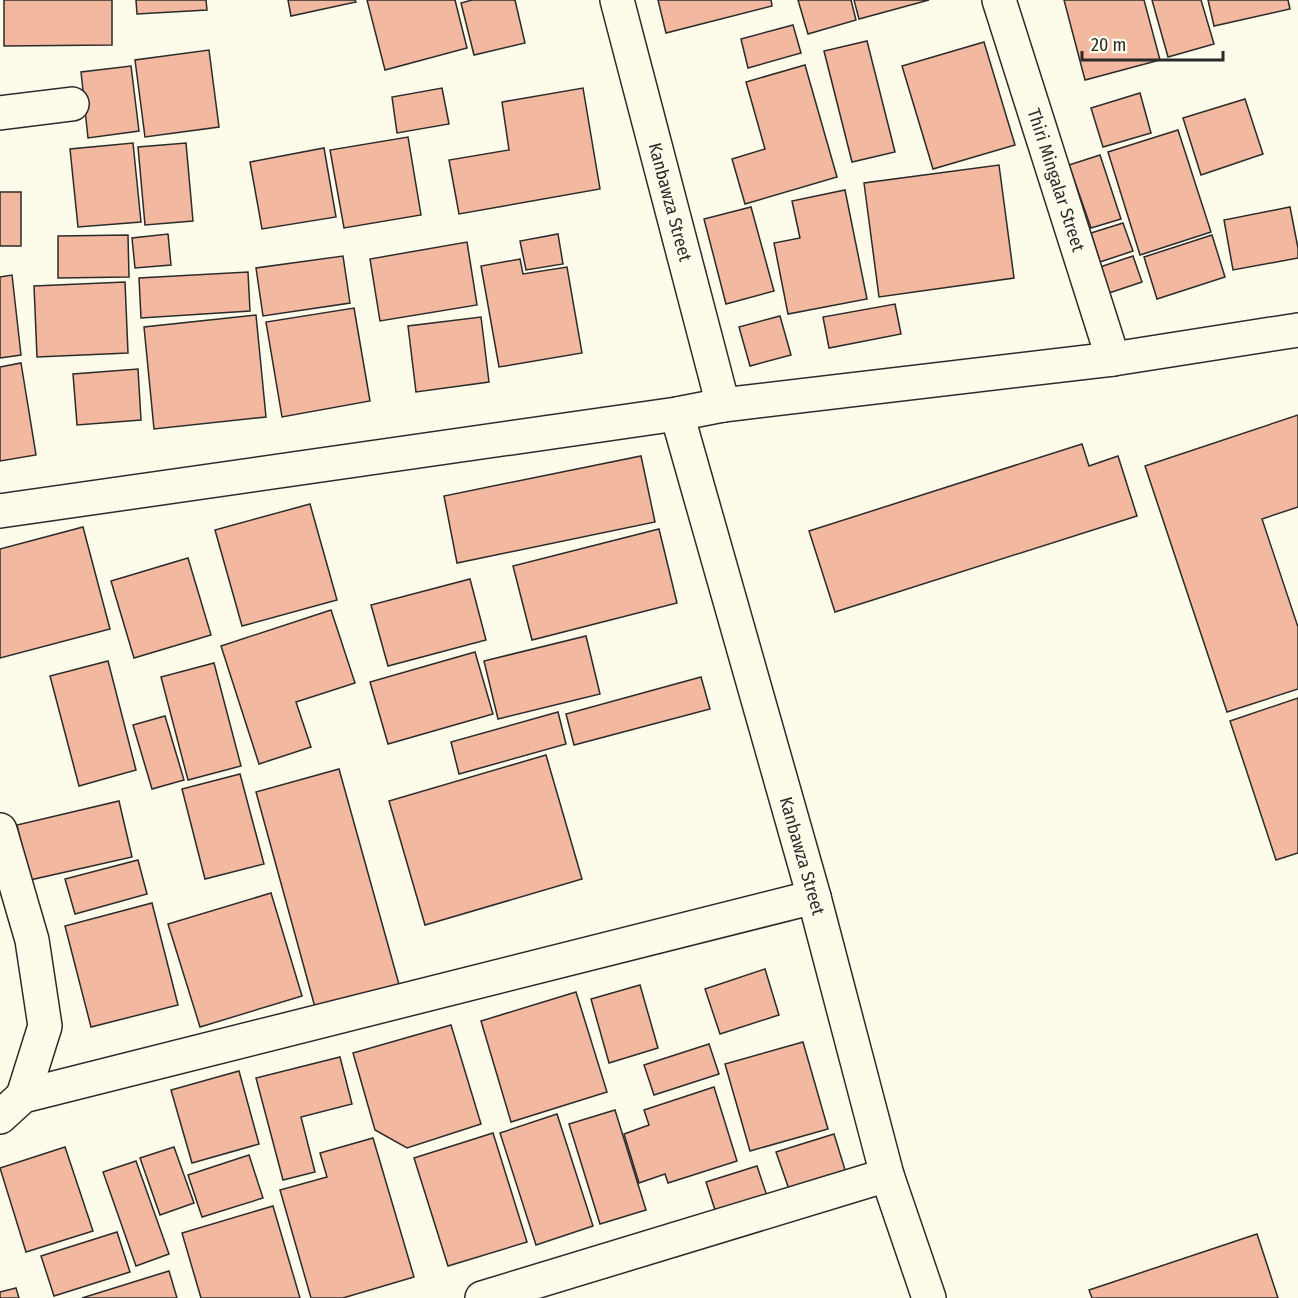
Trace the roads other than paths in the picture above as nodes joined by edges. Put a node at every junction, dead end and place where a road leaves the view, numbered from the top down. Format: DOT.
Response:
graph roads {
  1 [pos="617,0"];
  2 [pos="999,0"];
  3 [pos="72,104"];
  4 [pos="0,113"];
  5 [pos="1298,330"];
  6 [pos="1113,359"];
  7 [pos="723,405"];
  8 [pos="677,414"];
  9 [pos="0,511"];
  10 [pos="0,830"];
  11 [pos="814,897"];
  12 [pos="12,1106"];
  13 [pos="887,1175"];
  14 [pos="482,1298"];
  15 [pos="929,1298"];
  1 -- 7 [label="street, Kanbawza Street"];
  2 -- 6 [label="street, Thiri Mingalar Street"];
  3 -- 4 [label="street"];
  5 -- 6 [label="street"];
  6 -- 7 [label="street"];
  7 -- 8 [label="street"];
  8 -- 9 [label="street"];
  8 -- 11 [label="street, Kanbawza Street"];
  10 -- 12 [label="street"];
  11 -- 12 [label="street"];
  11 -- 13 [label="street, Kanbawza Street"];
  13 -- 14 [label="street"];
  13 -- 15 [label="street, Kanbawza Street"];
}
